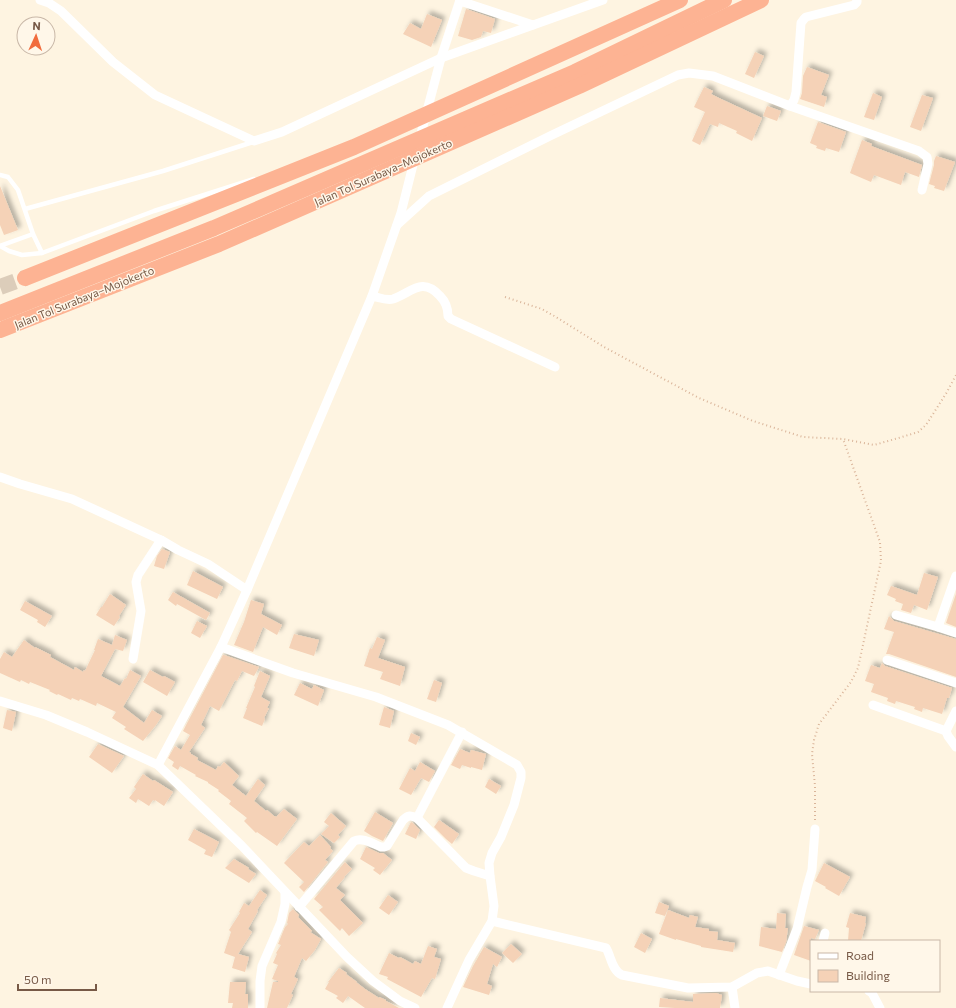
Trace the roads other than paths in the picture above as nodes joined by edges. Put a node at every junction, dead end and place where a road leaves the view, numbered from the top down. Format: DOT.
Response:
graph roads {
  1 [pos="40,0"];
  2 [pos="460,0"];
  3 [pos="578,0"];
  4 [pos="603,0"];
  5 [pos="680,0"];
  6 [pos="724,0"];
  7 [pos="761,0"];
  8 [pos="858,0"];
  9 [pos="575,10"];
  10 [pos="533,24"];
  11 [pos="441,58"];
  12 [pos="790,106"];
  13 [pos="254,141"];
  14 [pos="354,147"];
  15 [pos="287,168"];
  16 [pos="0,175"];
  17 [pos="258,177"];
  18 [pos="922,190"];
  19 [pos="25,210"];
  20 [pos="396,226"];
  21 [pos="33,234"];
  22 [pos="0,246"];
  23 [pos="42,253"];
  24 [pos="25,278"];
  25 [pos="372,296"];
  26 [pos="0,313"];
  27 [pos="0,330"];
  28 [pos="554,367"];
  29 [pos="0,477"];
  30 [pos="162,540"];
  31 [pos="956,576"];
  32 [pos="247,590"];
  33 [pos="896,615"];
  34 [pos="938,627"];
  35 [pos="956,633"];
  36 [pos="221,647"];
  37 [pos="132,659"];
  38 [pos="887,660"];
  39 [pos="956,682"];
  40 [pos="0,701"];
  41 [pos="873,705"];
  42 [pos="956,711"];
  43 [pos="946,731"];
  44 [pos="462,732"];
  45 [pos="956,747"];
  46 [pos="158,765"];
  47 [pos="417,818"];
  48 [pos="815,829"];
  49 [pos="490,876"];
  50 [pos="285,892"];
  51 [pos="299,907"];
  52 [pos="492,921"];
  53 [pos="779,975"];
  54 [pos="810,983"];
  55 [pos="732,987"];
  56 [pos="870,992"];
  57 [pos="260,1008"];
  58 [pos="415,1008"];
  59 [pos="447,1008"];
  60 [pos="735,1008"];
  61 [pos="880,1008"];
  1 -- 13 [label="street"];
  2 -- 10 [label="street"];
  2 -- 11 [label="street"];
  3 -- 9 [label="street"];
  4 -- 9 [label="street"];
  5 -- 14 [label="highway"];
  6 -- 26 [label="highway, Jalan Tol Surabaya–Mojokerto"];
  7 -- 27 [label="highway, Jalan Tol Surabaya–Mojokerto"];
  8 -- 12 [label="street"];
  9 -- 10 [label="street"];
  10 -- 11 [label="street"];
  11 -- 13 [label="street"];
  11 -- 20 [label="street"];
  12 -- 18 [label="street"];
  12 -- 20 [label="street"];
  13 -- 19 [label="lane"];
  14 -- 15 [label="lane"];
  14 -- 24 [label="highway"];
  16 -- 19 [label="lane"];
  17 -- 23 [label="lane"];
  19 -- 21 [label="lane"];
  20 -- 25 [label="street"];
  21 -- 22 [label="lane"];
  21 -- 23 [label="lane"];
  22 -- 23 [label="lane"];
  25 -- 28 [label="street"];
  25 -- 32 [label="street"];
  29 -- 30 [label="street"];
  30 -- 32 [label="street"];
  30 -- 37 [label="street"];
  31 -- 34 [label="street"];
  32 -- 36 [label="street"];
  33 -- 34 [label="street"];
  34 -- 35 [label="street"];
  36 -- 44 [label="street"];
  36 -- 46 [label="street"];
  38 -- 39 [label="street"];
  40 -- 46 [label="street"];
  41 -- 43 [label="street"];
  42 -- 43 [label="street"];
  43 -- 45 [label="street"];
  44 -- 47 [label="street"];
  44 -- 49 [label="street"];
  46 -- 50 [label="street"];
  47 -- 49 [label="street"];
  47 -- 51 [label="street"];
  48 -- 53 [label="street"];
  49 -- 52 [label="street"];
  50 -- 51 [label="street"];
  50 -- 57 [label="street"];
  51 -- 58 [label="street"];
  52 -- 55 [label="street"];
  52 -- 59 [label="street"];
  53 -- 54 [label="street"];
  53 -- 55 [label="street"];
  55 -- 60 [label="street"];
  56 -- 61 [label="street"];
}
